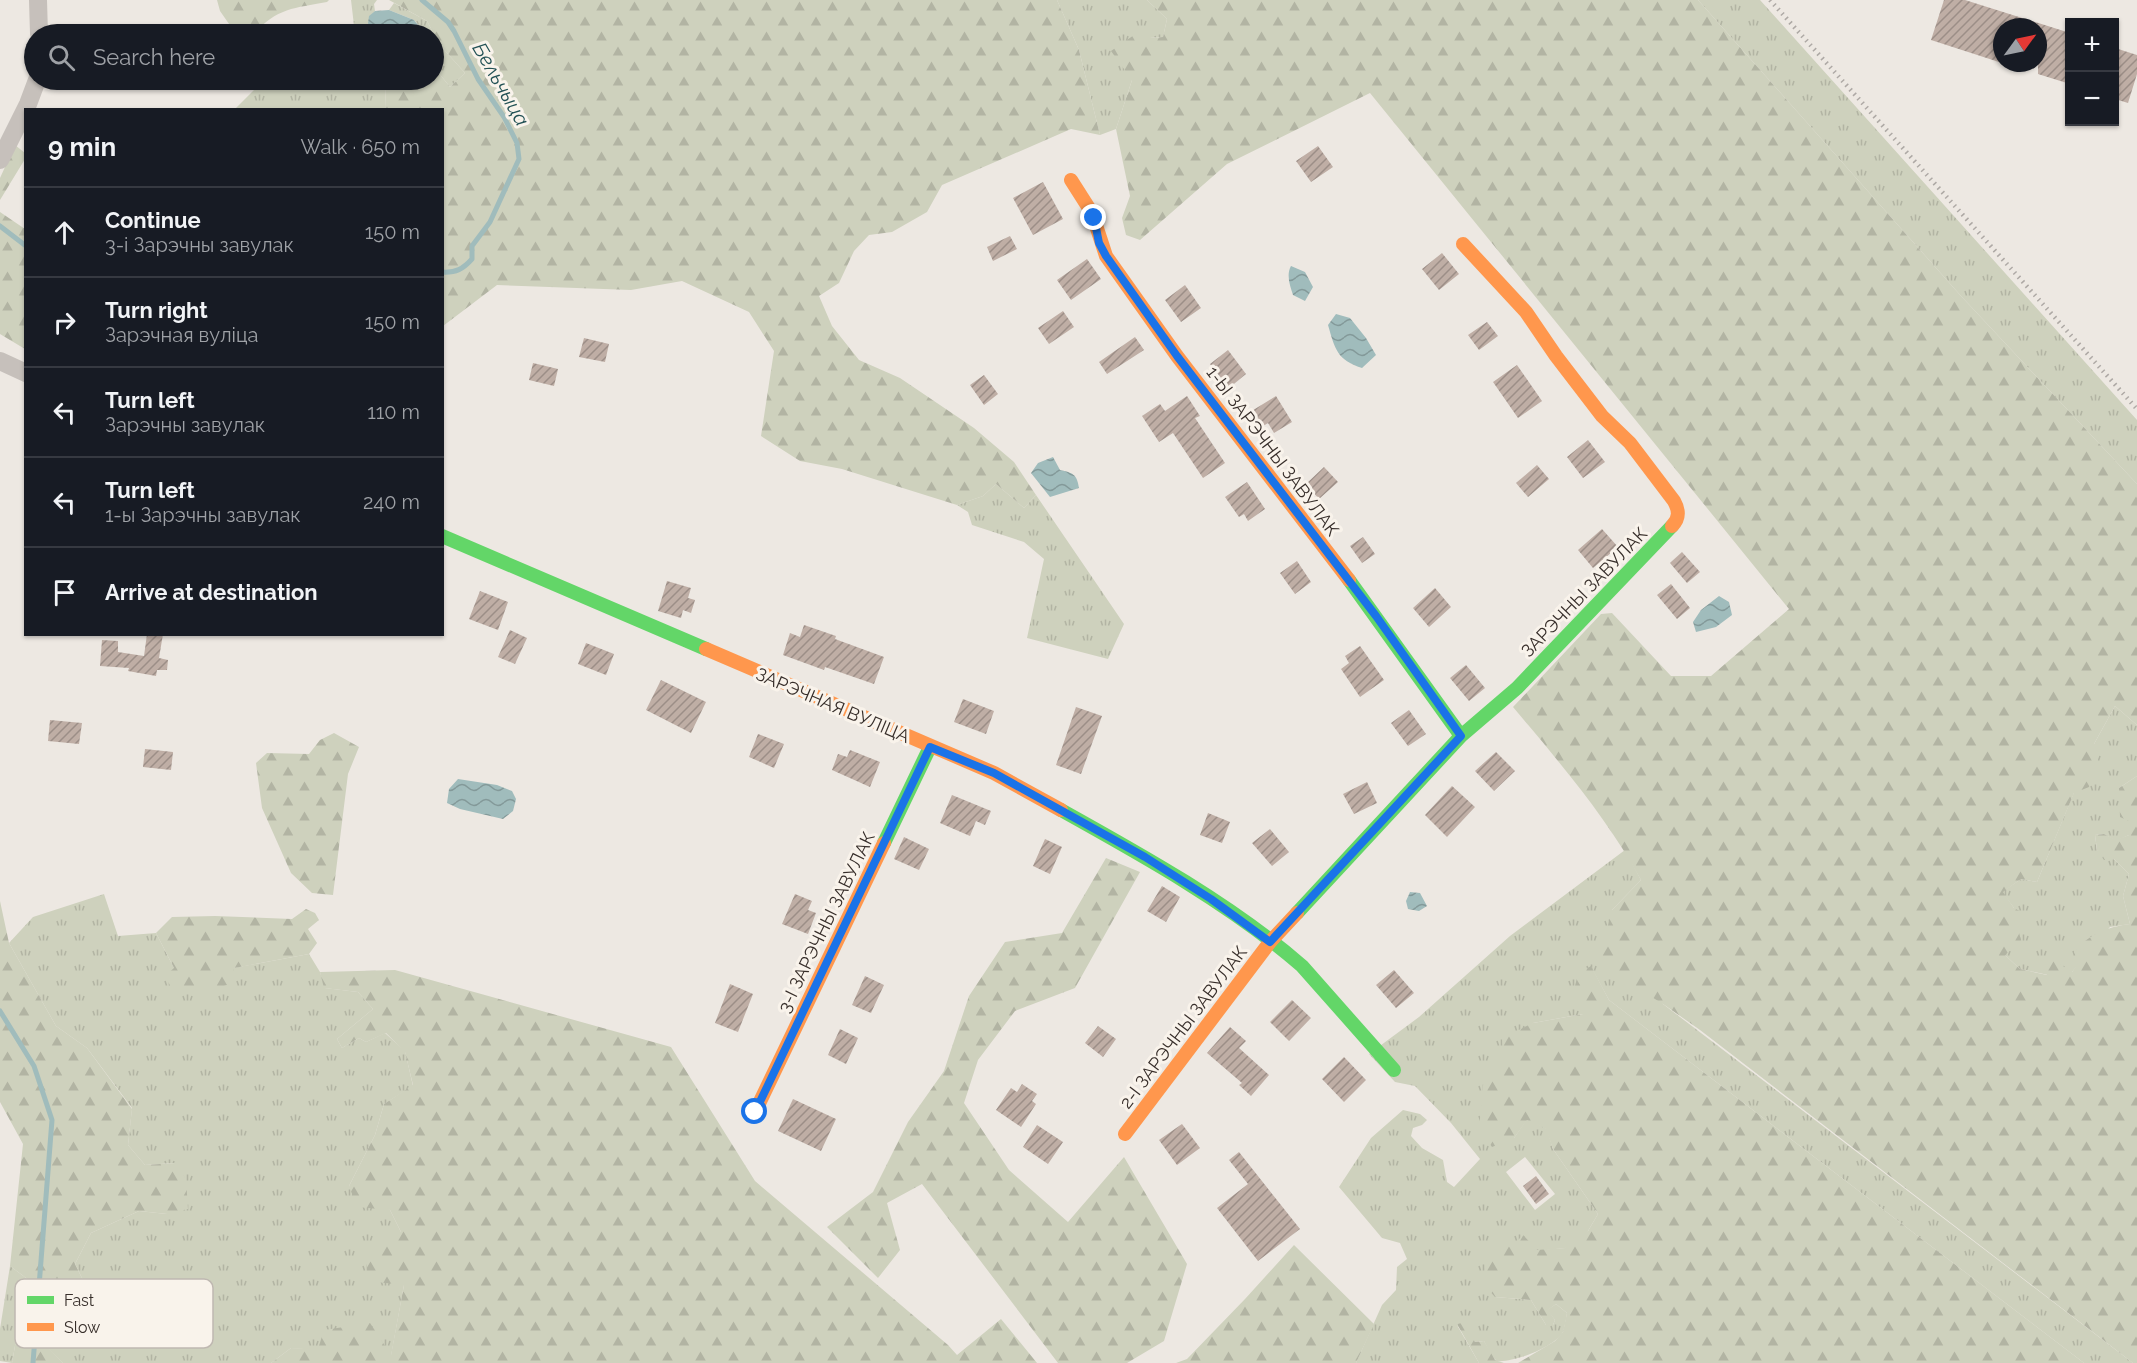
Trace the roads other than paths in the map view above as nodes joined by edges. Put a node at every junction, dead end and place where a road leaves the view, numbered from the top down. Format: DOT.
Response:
graph roads {
  1 [pos="38,0"];
  2 [pos="39,24"];
  3 [pos="33,90"];
  4 [pos="26,108"];
  5 [pos="24,112"];
  6 [pos="0,160"];
  7 [pos="1071,180"];
  8 [pos="1463,243"];
  9 [pos="0,361"];
  10 [pos="24,372"];
  11 [pos="444,537"];
  12 [pos="1461,736"];
  13 [pos="930,747"];
  14 [pos="1270,942"];
  15 [pos="1394,1070"];
  16 [pos="755,1112"];
  17 [pos="1125,1134"];
  1 -- 2 [label="street"];
  3 -- 4 [label="street"];
  5 -- 6 [label="street"];
  7 -- 12 [label="street, 1-Ы ЗАРЭЧНЫ ЗАВУЛАК"];
  8 -- 12 [label="street, ЗАРЭЧНЫ ЗАВУЛАК"];
  9 -- 10 [label="street"];
  11 -- 13 [label="street, ЗАРЭЧНАЯ ВУЛІЦА"];
  12 -- 14 [label="street, ЗАРЭЧНЫ ЗАВУЛАК"];
  13 -- 14 [label="street, ЗАРЭЧНАЯ ВУЛІЦА"];
  13 -- 16 [label="street, 3-І ЗАРЭЧНЫ ЗАВУЛАК"];
  14 -- 15 [label="street, ЗАРЭЧНАЯ ВУЛІЦА"];
  14 -- 17 [label="street, 2-І ЗАРЭЧНЫ ЗАВУЛАК"];
}
